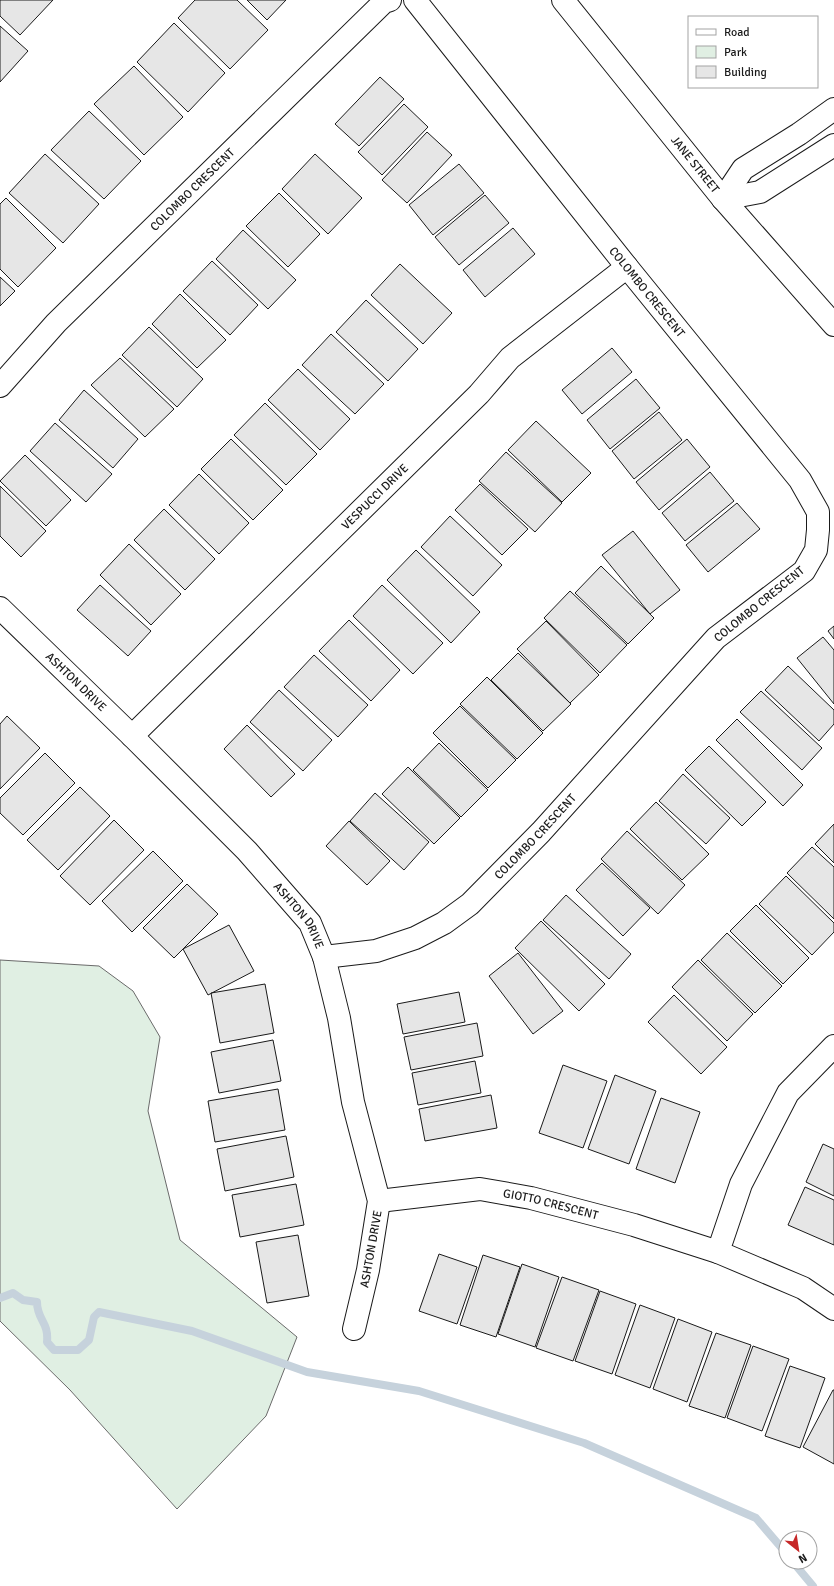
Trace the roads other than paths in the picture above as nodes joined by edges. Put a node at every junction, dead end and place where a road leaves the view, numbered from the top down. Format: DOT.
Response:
graph roads {
  1 [pos="390,0"];
  2 [pos="415,0"];
  3 [pos="563,0"];
  4 [pos="834,109"];
  5 [pos="834,146"];
  6 [pos="723,199"];
  7 [pos="626,268"];
  8 [pos="834,325"];
  9 [pos="0,386"];
  10 [pos="0,608"];
  11 [pos="132,736"];
  12 [pos="324,957"];
  13 [pos="834,1046"];
  14 [pos="379,1201"];
  15 [pos="718,1252"];
  16 [pos="834,1308"];
  17 [pos="354,1329"];
  1 -- 9 [label="street, COLOMBO CRESCENT"];
  2 -- 7 [label="street, COLOMBO CRESCENT"];
  3 -- 6 [label="street, JANE STREET"];
  4 -- 6 [label="street"];
  5 -- 6 [label="street"];
  6 -- 8 [label="street, JANE STREET"];
  7 -- 11 [label="street, VESPUCCI DRIVE"];
  7 -- 12 [label="street, COLOMBO CRESCENT"];
  10 -- 11 [label="street, ASHTON DRIVE"];
  11 -- 12 [label="street, ASHTON DRIVE"];
  12 -- 14 [label="street, ASHTON DRIVE"];
  13 -- 15 [label="street"];
  14 -- 15 [label="street, GIOTTO CRESCENT"];
  14 -- 17 [label="street, ASHTON DRIVE"];
  15 -- 16 [label="street, GIOTTO CRESCENT"];
}
